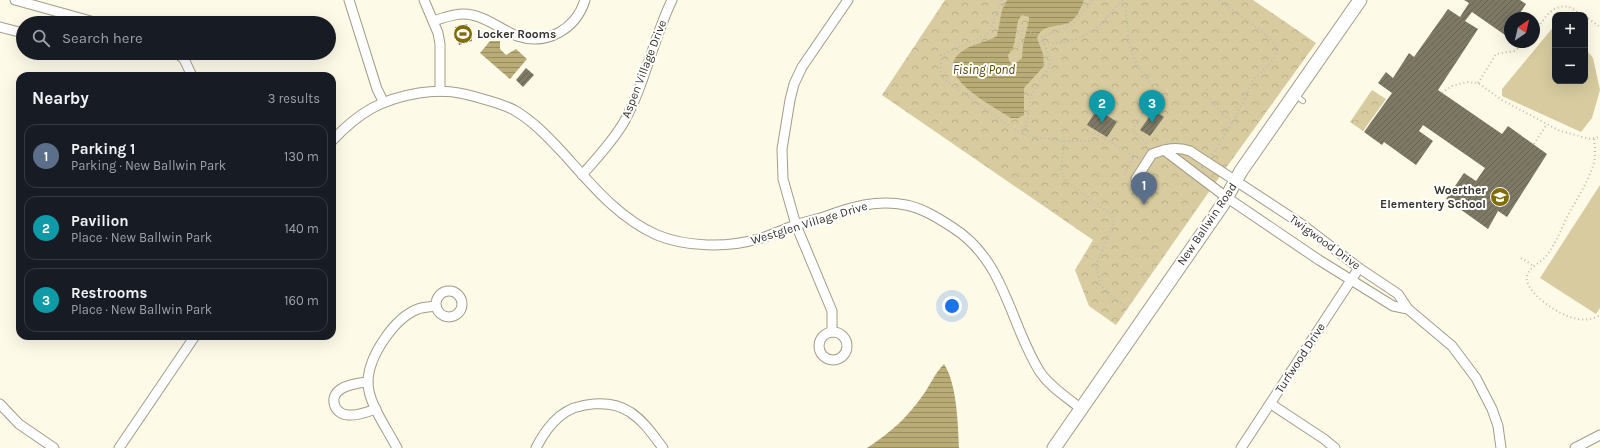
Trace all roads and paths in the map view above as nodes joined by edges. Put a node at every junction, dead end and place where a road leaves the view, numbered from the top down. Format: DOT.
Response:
graph roads {
  1 [pos="14,0"];
  2 [pos="349,0"];
  3 [pos="424,0"];
  4 [pos="585,0"];
  5 [pos="672,0"];
  6 [pos="848,0"];
  7 [pos="1002,0"];
  8 [pos="1092,0"];
  9 [pos="1122,0"];
  10 [pos="1218,0"];
  11 [pos="1360,0"];
  12 [pos="1578,12"];
  13 [pos="64,14"];
  14 [pos="72,16"];
  15 [pos="1588,19"];
  16 [pos="433,21"];
  17 [pos="1540,25"];
  18 [pos="0,27"];
  19 [pos="1600,27"];
  20 [pos="16,31"];
  21 [pos="1042,37"];
  22 [pos="1044,43"];
  23 [pos="1018,47"];
  24 [pos="1518,48"];
  25 [pos="184,60"];
  26 [pos="190,72"];
  27 [pos="1478,83"];
  28 [pos="1207,89"];
  29 [pos="440,91"];
  30 [pos="1442,93"];
  31 [pos="383,102"];
  32 [pos="1233,122"];
  33 [pos="1547,124"];
  34 [pos="1023,134"];
  35 [pos="336,137"];
  36 [pos="1594,138"];
  37 [pos="1600,138"];
  38 [pos="1064,141"];
  39 [pos="1534,144"];
  40 [pos="1150,148"];
  41 [pos="1164,150"];
  42 [pos="1211,156"];
  43 [pos="582,175"];
  44 [pos="1136,179"];
  45 [pos="1237,181"];
  46 [pos="1226,197"];
  47 [pos="796,225"];
  48 [pos="1521,258"];
  49 [pos="1534,266"];
  50 [pos="1359,268"];
  51 [pos="1351,280"];
  52 [pos="436,306"];
  53 [pos="1128,308"];
  54 [pos="1408,309"];
  55 [pos="1600,315"];
  56 [pos="832,332"];
  57 [pos="192,340"];
  58 [pos="368,382"];
  59 [pos="0,404"];
  60 [pos="1271,404"];
  61 [pos="376,409"];
  62 [pos="1081,409"];
  63 [pos="1600,434"];
  64 [pos="54,448"];
  65 [pos="119,448"];
  66 [pos="397,448"];
  67 [pos="536,448"];
  68 [pos="663,448"];
  69 [pos="1054,448"];
  70 [pos="1241,448"];
  71 [pos="1334,448"];
  72 [pos="1502,448"];
  73 [pos="1576,448"];
  1 -- 13 [label="street"];
  2 -- 31 [label="street"];
  3 -- 16 [label="street"];
  4 -- 16 [label="street"];
  5 -- 43 [label="street, Aspen Village Drive"];
  6 -- 47 [label="street"];
  7 -- 34 [label="path"];
  8 -- 21 [label="path"];
  9 -- 22 [label="path"];
  9 -- 40 [label="path"];
  10 -- 32 [label="path"];
  11 -- 45 [label="main road, New Ballwin Road"];
  12 -- 17 [label="path"];
  13 -- 14 [label="street"];
  15 -- 19 [label="path"];
  16 -- 29 [label="street"];
  18 -- 20 [label="street"];
  21 -- 22 [label="path"];
  21 -- 23 [label="path"];
  22 -- 34 [label="path"];
  24 -- 27 [label="path"];
  25 -- 26 [label="street"];
  27 -- 30 [label="path"];
  27 -- 33 [label="path"];
  28 -- 32 [label="path"];
  29 -- 31 [label="street, Westglen Village Drive"];
  29 -- 43 [label="street, Westglen Village Drive"];
  31 -- 35 [label="street, Westglen Village Drive"];
  32 -- 42 [label="path"];
  33 -- 36 [label="path"];
  33 -- 39 [label="path"];
  34 -- 38 [label="path"];
  36 -- 37 [label="path"];
  36 -- 49 [label="path"];
  38 -- 44 [label="path"];
  38 -- 53 [label="path"];
  41 -- 44 [label="street"];
  41 -- 45 [label="street, Twigwood Drive"];
  41 -- 46 [label="street, Twigwood Drive"];
  43 -- 47 [label="street, Westglen Village Drive"];
  45 -- 46 [label="main road, New Ballwin Road"];
  45 -- 50 [label="street, Twigwood Drive"];
  46 -- 51 [label="street, Twigwood Drive"];
  46 -- 62 [label="main road, New Ballwin Road"];
  47 -- 56 [label="street"];
  47 -- 62 [label="street, Westglen Village Drive"];
  48 -- 49 [label="path"];
  49 -- 55 [label="path"];
  50 -- 51 [label="street, Turfwood Drive"];
  50 -- 54 [label="street, Twigwood Drive"];
  51 -- 54 [label="street, Twigwood Drive"];
  51 -- 60 [label="street, Turfwood Drive"];
  52 -- 58 [label="street"];
  54 -- 72 [label="street, Twigwood Drive"];
  57 -- 65 [label="street"];
  58 -- 61 [label="street"];
  58 -- 61 [label="street"];
  59 -- 64 [label="street"];
  60 -- 70 [label="street, Turfwood Drive"];
  60 -- 71 [label="street"];
  61 -- 66 [label="street"];
  62 -- 69 [label="main road, New Ballwin Road"];
  63 -- 73 [label="street"];
  67 -- 68 [label="street"];
}
